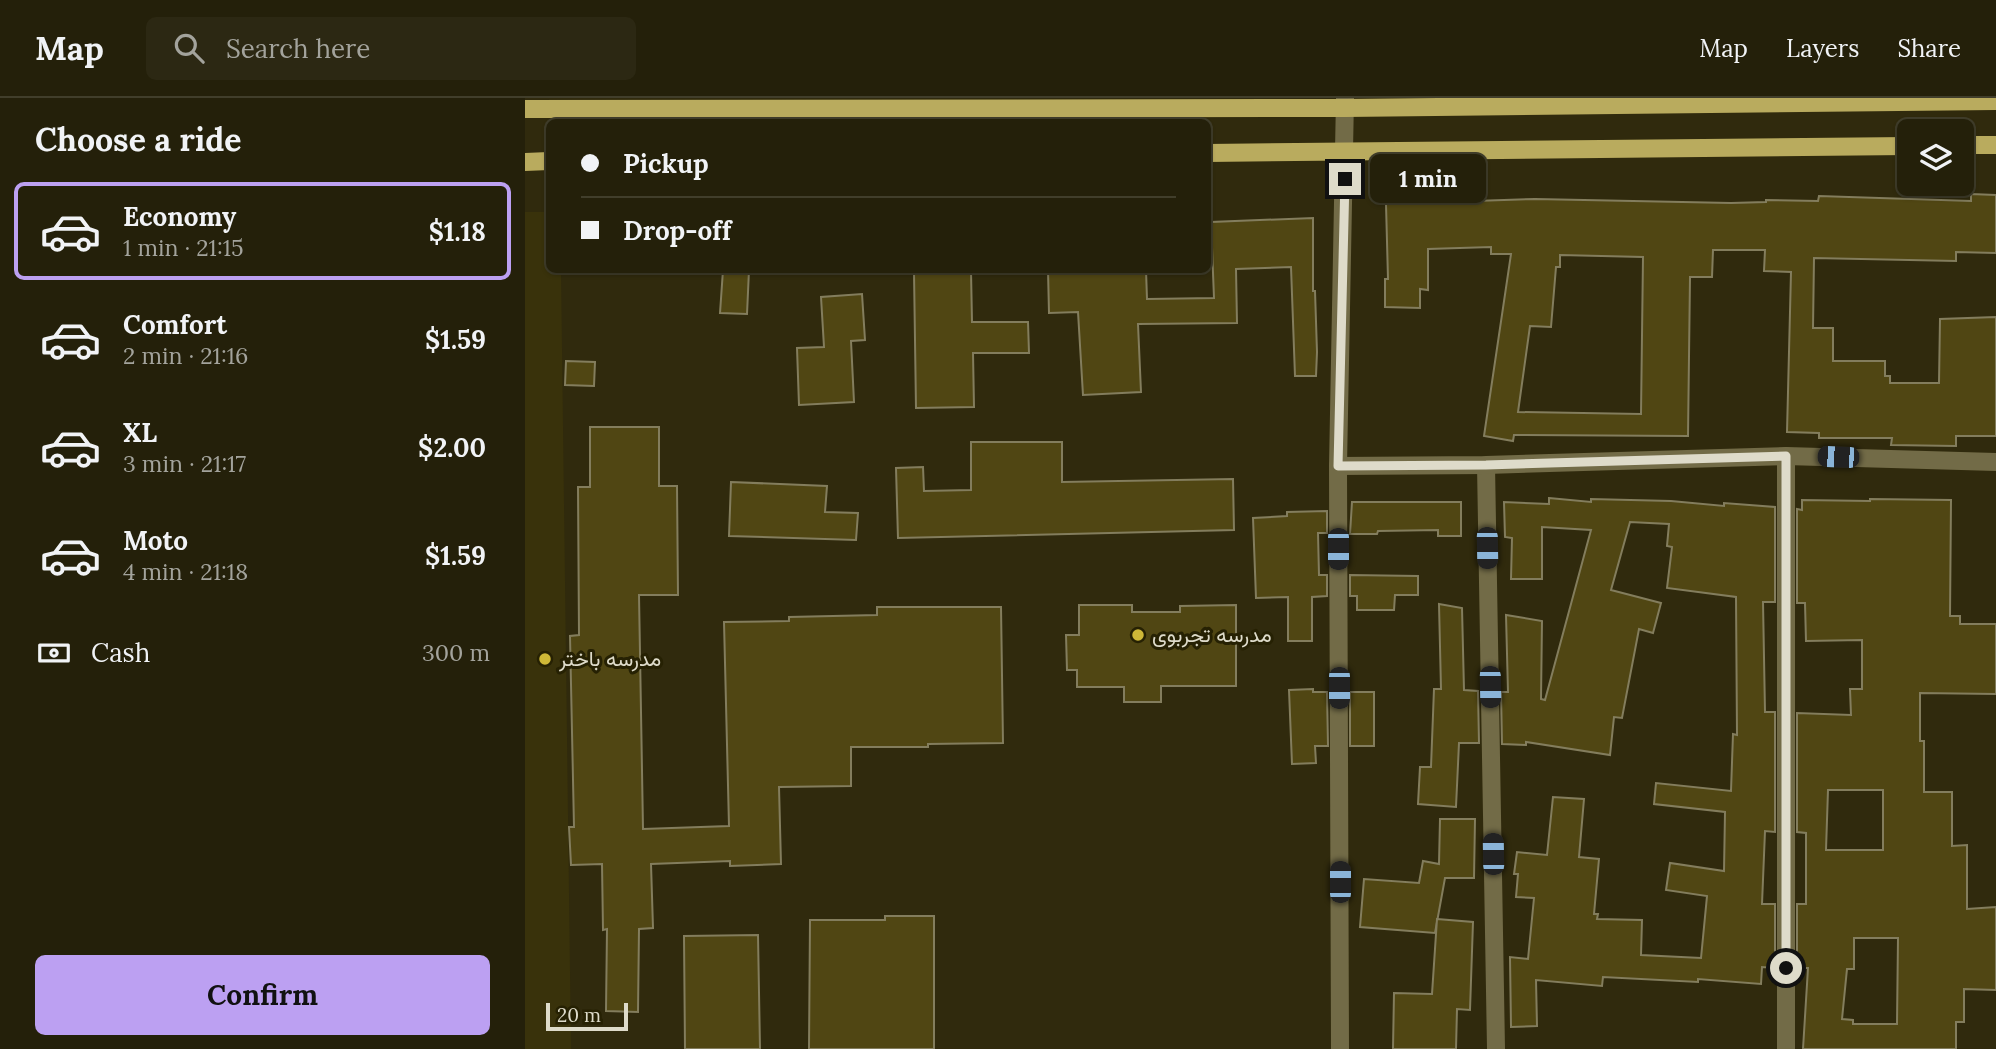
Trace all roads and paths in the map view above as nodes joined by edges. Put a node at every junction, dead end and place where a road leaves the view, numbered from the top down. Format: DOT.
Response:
graph roads {
  1 [pos="1996,101"];
  2 [pos="929,103"];
  3 [pos="1345,103"];
  4 [pos="525,109"];
  5 [pos="1974,145"];
  6 [pos="1996,145"];
  7 [pos="1897,146"];
  8 [pos="1211,153"];
  9 [pos="1346,153"];
  10 [pos="525,162"];
  11 [pos="546,162"];
  12 [pos="1786,456"];
  13 [pos="1996,462"];
  14 [pos="1486,465"];
  15 [pos="1338,466"];
  16 [pos="1340,1049"];
  17 [pos="1496,1049"];
  18 [pos="1786,1049"];
  1 -- 3 [label="main road"];
  2 -- 3 [label="main road"];
  2 -- 4 [label="main road"];
  3 -- 9 [label="street"];
  5 -- 6 [label="main road"];
  7 -- 9 [label="main road"];
  8 -- 9 [label="main road"];
  9 -- 15 [label="street"];
  10 -- 11 [label="main road"];
  12 -- 13 [label="street"];
  12 -- 14 [label="street"];
  12 -- 18 [label="street"];
  14 -- 15 [label="street"];
  14 -- 17 [label="street"];
  15 -- 16 [label="street"];
}
